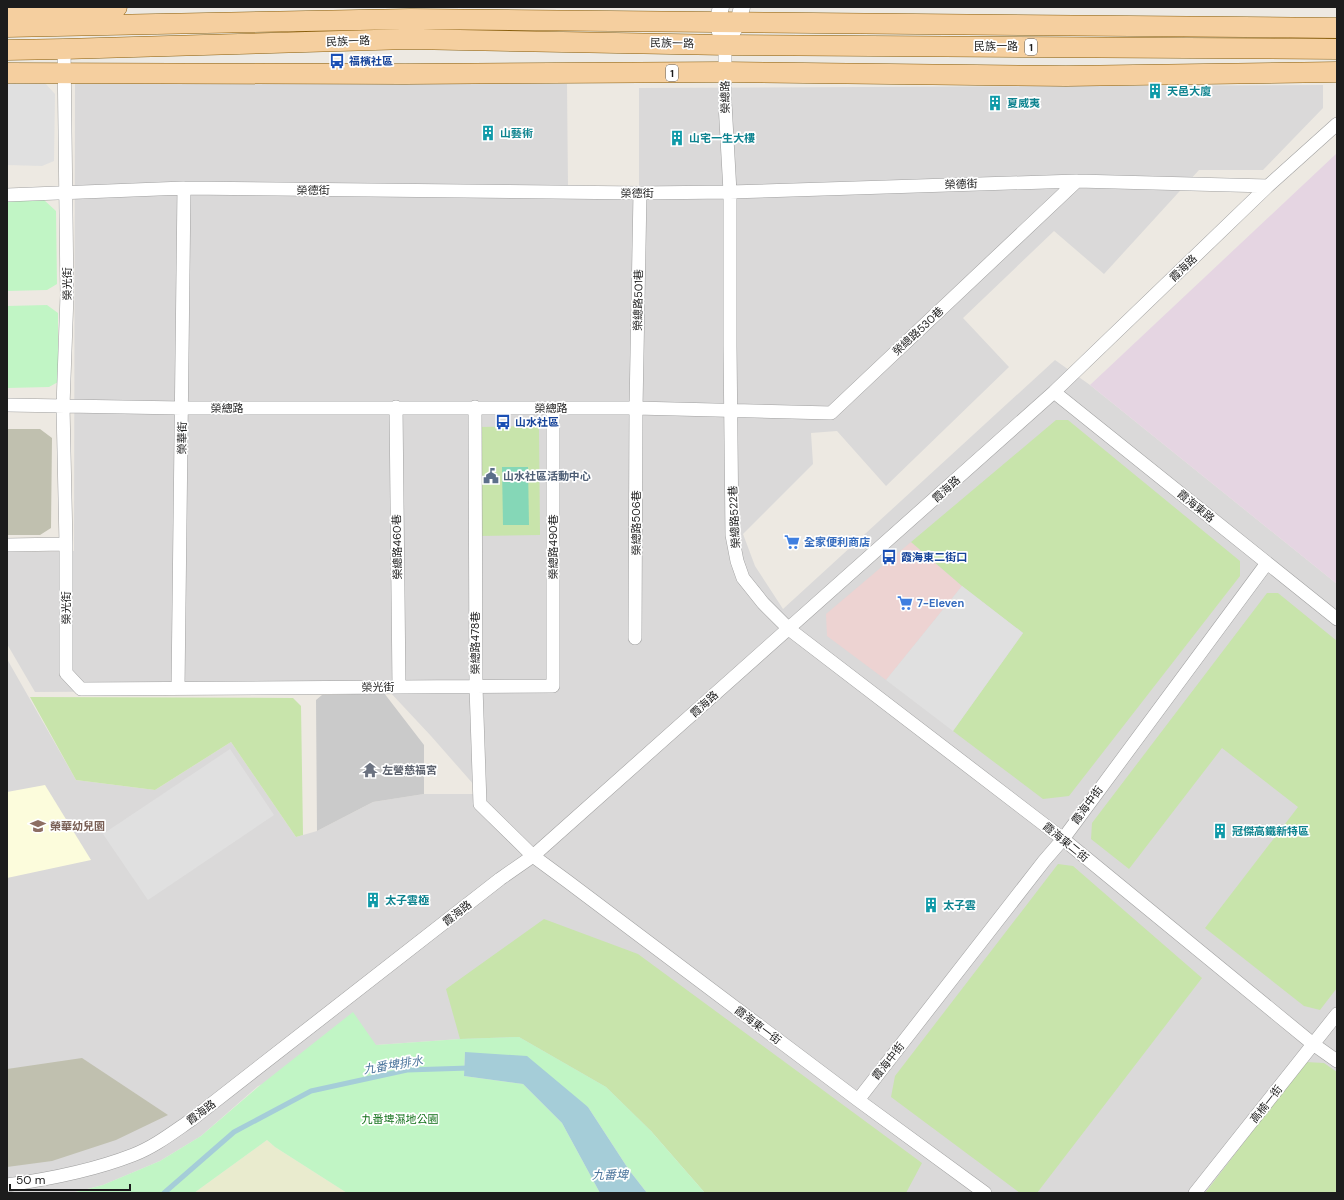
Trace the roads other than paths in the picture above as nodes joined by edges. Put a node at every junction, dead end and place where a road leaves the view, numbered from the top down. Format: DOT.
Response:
graph roads {
  1 [pos="117,7"];
  2 [pos="7,8"];
  3 [pos="719,15"];
  4 [pos="740,15"];
  5 [pos="7,27"];
  6 [pos="1337,28"];
  7 [pos="725,45"];
  8 [pos="1337,48"];
  9 [pos="64,49"];
  10 [pos="7,50"];
  11 [pos="725,72"];
  12 [pos="1337,72"];
  13 [pos="7,73"];
  14 [pos="64,74"];
  15 [pos="1337,124"];
  16 [pos="1077,181"];
  17 [pos="1268,186"];
  18 [pos="184,188"];
  19 [pos="730,192"];
  20 [pos="66,193"];
  21 [pos="640,193"];
  22 [pos="7,195"];
  23 [pos="1054,392"];
  24 [pos="7,405"];
  25 [pos="63,406"];
  26 [pos="396,407"];
  27 [pos="475,407"];
  28 [pos="182,408"];
  29 [pos="554,408"];
  30 [pos="636,408"];
  31 [pos="731,409"];
  32 [pos="7,544"];
  33 [pos="66,544"];
  34 [pos="1268,564"];
  35 [pos="1337,619"];
  36 [pos="789,629"];
  37 [pos="635,638"];
  38 [pos="553,686"];
  39 [pos="399,687"];
  40 [pos="476,687"];
  41 [pos="178,688"];
  42 [pos="1062,839"];
  43 [pos="533,856"];
  44 [pos="1337,1014"];
  45 [pos="1314,1044"];
  46 [pos="1337,1061"];
  47 [pos="858,1100"];
  48 [pos="7,1185"];
  49 [pos="985,1193"];
  50 [pos="1196,1193"];
  1 -- 2 [label="main road"];
  3 -- 4 [label="main road, 民族一路 / 1"];
  3 -- 5 [label="main road, 民族一路 / 1"];
  3 -- 7 [label="street"];
  4 -- 6 [label="main road, 民族一路 / 1"];
  4 -- 7 [label="street"];
  7 -- 8 [label="main road, 民族一路 / 1"];
  7 -- 9 [label="main road, 民族一路 / 1"];
  7 -- 11 [label="street, 榮總路"];
  9 -- 10 [label="main road, 民族一路 / 1"];
  9 -- 14 [label="street, 榮光街"];
  11 -- 12 [label="main road, 1"];
  11 -- 14 [label="main road, 1"];
  11 -- 19 [label="street, 榮總路"];
  13 -- 14 [label="main road, 1"];
  14 -- 20 [label="street, 榮光街"];
  15 -- 17 [label="street, 霞海路"];
  16 -- 17 [label="street, 榮德街"];
  16 -- 19 [label="street, 榮德街"];
  16 -- 31 [label="street, 榮總路530巷"];
  17 -- 23 [label="street, 霞海路"];
  18 -- 20 [label="street, 榮德街"];
  18 -- 21 [label="street, 榮德街"];
  18 -- 28 [label="street, 榮華街"];
  19 -- 21 [label="street, 榮德街"];
  19 -- 31 [label="street, 榮總路"];
  20 -- 22 [label="street, 榮德街"];
  20 -- 25 [label="street, 榮光街"];
  21 -- 30 [label="street, 榮總路501巷"];
  23 -- 34 [label="street, 霞海東路"];
  23 -- 36 [label="street, 霞海路"];
  24 -- 25 [label="street, 榮總路"];
  25 -- 28 [label="street, 榮總路"];
  25 -- 33 [label="street, 榮光街"];
  26 -- 27 [label="street, 榮總路"];
  26 -- 28 [label="street, 榮總路"];
  26 -- 39 [label="street, 榮總路460巷"];
  27 -- 29 [label="street, 榮總路"];
  27 -- 40 [label="street, 榮總路478巷"];
  28 -- 41 [label="street, 榮華街"];
  29 -- 30 [label="street, 榮總路"];
  29 -- 38 [label="street, 榮總路490巷"];
  30 -- 31 [label="street, 榮總路"];
  30 -- 37 [label="street, 榮總路506巷"];
  31 -- 36 [label="street, 榮總路522巷"];
  32 -- 33 [label="street"];
  33 -- 41 [label="street, 榮光街"];
  34 -- 35 [label="street, 霞海東路"];
  34 -- 42 [label="street, 霞海中街"];
  36 -- 42 [label="street, 霞海東二街"];
  36 -- 43 [label="street, 霞海路"];
  38 -- 40 [label="street, 榮光街"];
  39 -- 40 [label="street, 榮光街"];
  39 -- 41 [label="street, 榮光街"];
  40 -- 43 [label="street, 榮總路478巷"];
  42 -- 45 [label="street, 霞海東二街"];
  42 -- 47 [label="street, 霞海中街"];
  43 -- 47 [label="street, 霞海東一街"];
  43 -- 48 [label="street, 霞海路"];
  44 -- 45 [label="street, 高楠一街"];
  45 -- 46 [label="street, 霞海東二街"];
  45 -- 50 [label="street, 高楠一街"];
  47 -- 49 [label="street, 霞海東一街"];
}
